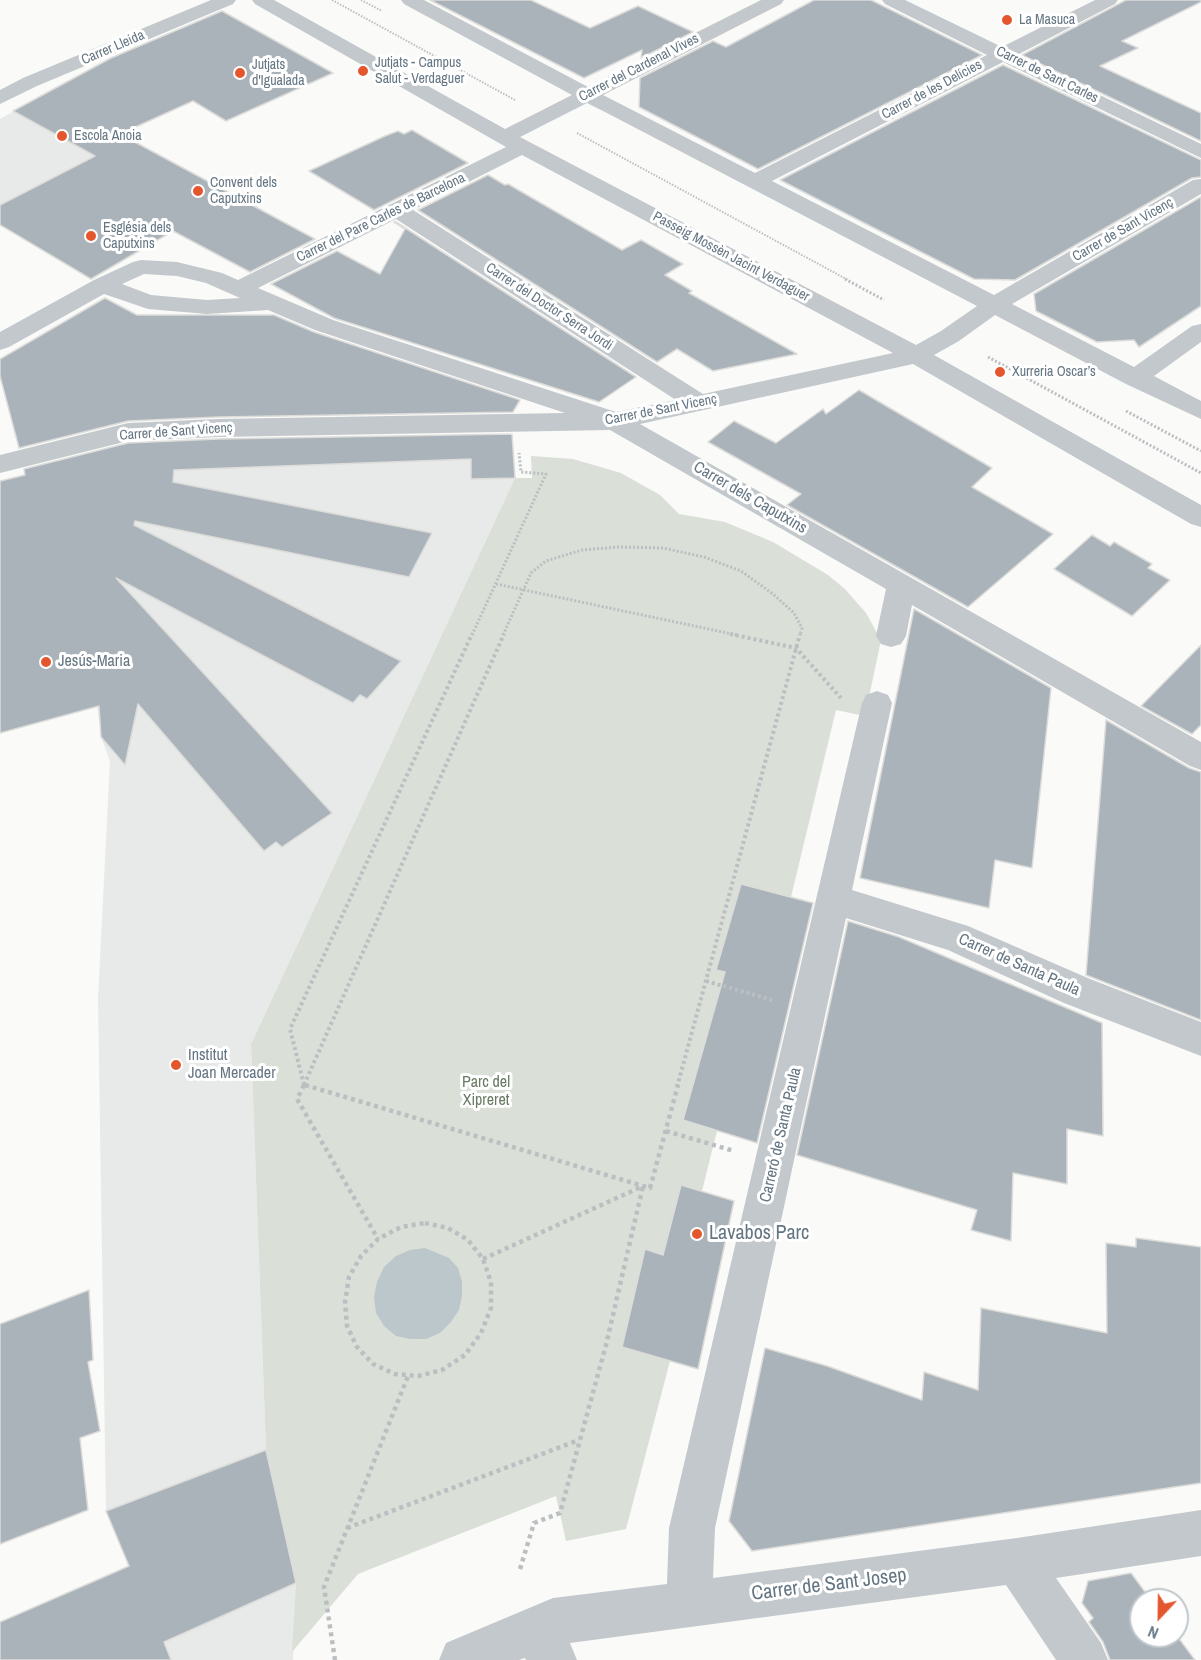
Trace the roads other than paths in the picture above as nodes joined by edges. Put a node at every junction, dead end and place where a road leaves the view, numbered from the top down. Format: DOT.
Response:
graph roads {
  1 [pos="227,0"];
  2 [pos="261,0"];
  3 [pos="410,0"];
  4 [pos="775,0"];
  5 [pos="891,0"];
  6 [pos="1108,0"];
  7 [pos="1002,53"];
  8 [pos="587,94"];
  9 [pos="0,98"];
  10 [pos="513,142"];
  11 [pos="1201,152"];
  12 [pos="756,181"];
  13 [pos="1201,184"];
  14 [pos="398,210"];
  15 [pos="102,285"];
  16 [pos="240,288"];
  17 [pos="270,303"];
  18 [pos="995,304"];
  19 [pos="1201,330"];
  20 [pos="0,342"];
  21 [pos="916,355"];
  22 [pos="1134,378"];
  23 [pos="699,404"];
  24 [pos="1201,411"];
  25 [pos="615,421"];
  26 [pos="0,464"];
  27 [pos="1201,517"];
  28 [pos="902,585"];
  29 [pos="891,636"];
  30 [pos="874,717"];
  31 [pos="1201,757"];
  32 [pos="834,899"];
  33 [pos="1201,1039"];
  34 [pos="1201,1533"];
  35 [pos="1017,1561"];
  36 [pos="689,1603"];
  37 [pos="544,1645"];
  38 [pos="463,1660"];
  39 [pos="1084,1660"];
  1 -- 9 [label="street, Carrer Lleida"];
  2 -- 10 [label="street, Passeig Mossèn Jacint Verdaguer"];
  3 -- 8 [label="street"];
  4 -- 8 [label="street, Carrer del Cardenal Vives"];
  5 -- 7 [label="street, Carrer de Sant Carles"];
  6 -- 7 [label="street, Carrer de les Delícies"];
  7 -- 11 [label="street, Carrer de Sant Carles"];
  7 -- 12 [label="street, Carrer de les Delícies"];
  8 -- 10 [label="street, Carrer del Cardenal Vives"];
  8 -- 12 [label="street"];
  10 -- 14 [label="street, Carrer del Pare Carles de Barcelona"];
  10 -- 21 [label="street, Passeig Mossèn Jacint Verdaguer"];
  12 -- 18 [label="street"];
  13 -- 18 [label="street, Carrer de Sant Vicenç"];
  14 -- 16 [label="street, Carrer del Pare Carles de Barcelona"];
  14 -- 23 [label="street, Carrer del Doctor Serra Jordi"];
  15 -- 16 [label="street, Carrer dels Caputxins"];
  15 -- 17 [label="street, Carrer dels Caputxins"];
  15 -- 20 [label="street, Carrer dels Caputxins"];
  16 -- 17 [label="street, Carrer dels Caputxins"];
  17 -- 25 [label="street, Carrer dels Caputxins"];
  18 -- 21 [label="street, Carrer de Sant Vicenç"];
  18 -- 22 [label="street"];
  19 -- 22 [label="street"];
  21 -- 23 [label="street, Carrer de Sant Vicenç"];
  21 -- 27 [label="street, Passeig Mossèn Jacint Verdaguer"];
  22 -- 24 [label="street"];
  23 -- 25 [label="street, Carrer de Sant Vicenç"];
  25 -- 26 [label="street, Carrer de Sant Vicenç"];
  25 -- 28 [label="street, Carrer dels Caputxins"];
  28 -- 29 [label="street"];
  28 -- 31 [label="street, Carrer dels Caputxins"];
  30 -- 32 [label="street, Carreró de Santa Paula"];
  32 -- 33 [label="street, Carrer de Santa Paula"];
  32 -- 36 [label="street, Carreró de Santa Paula"];
  34 -- 35 [label="street, Carrer de Sant Josep"];
  35 -- 36 [label="street, Carrer de Sant Josep"];
  35 -- 39 [label="street"];
  36 -- 37 [label="street, Carrer de Sant Josep"];
  37 -- 38 [label="street, Carrer de Sant Josep"];
}
